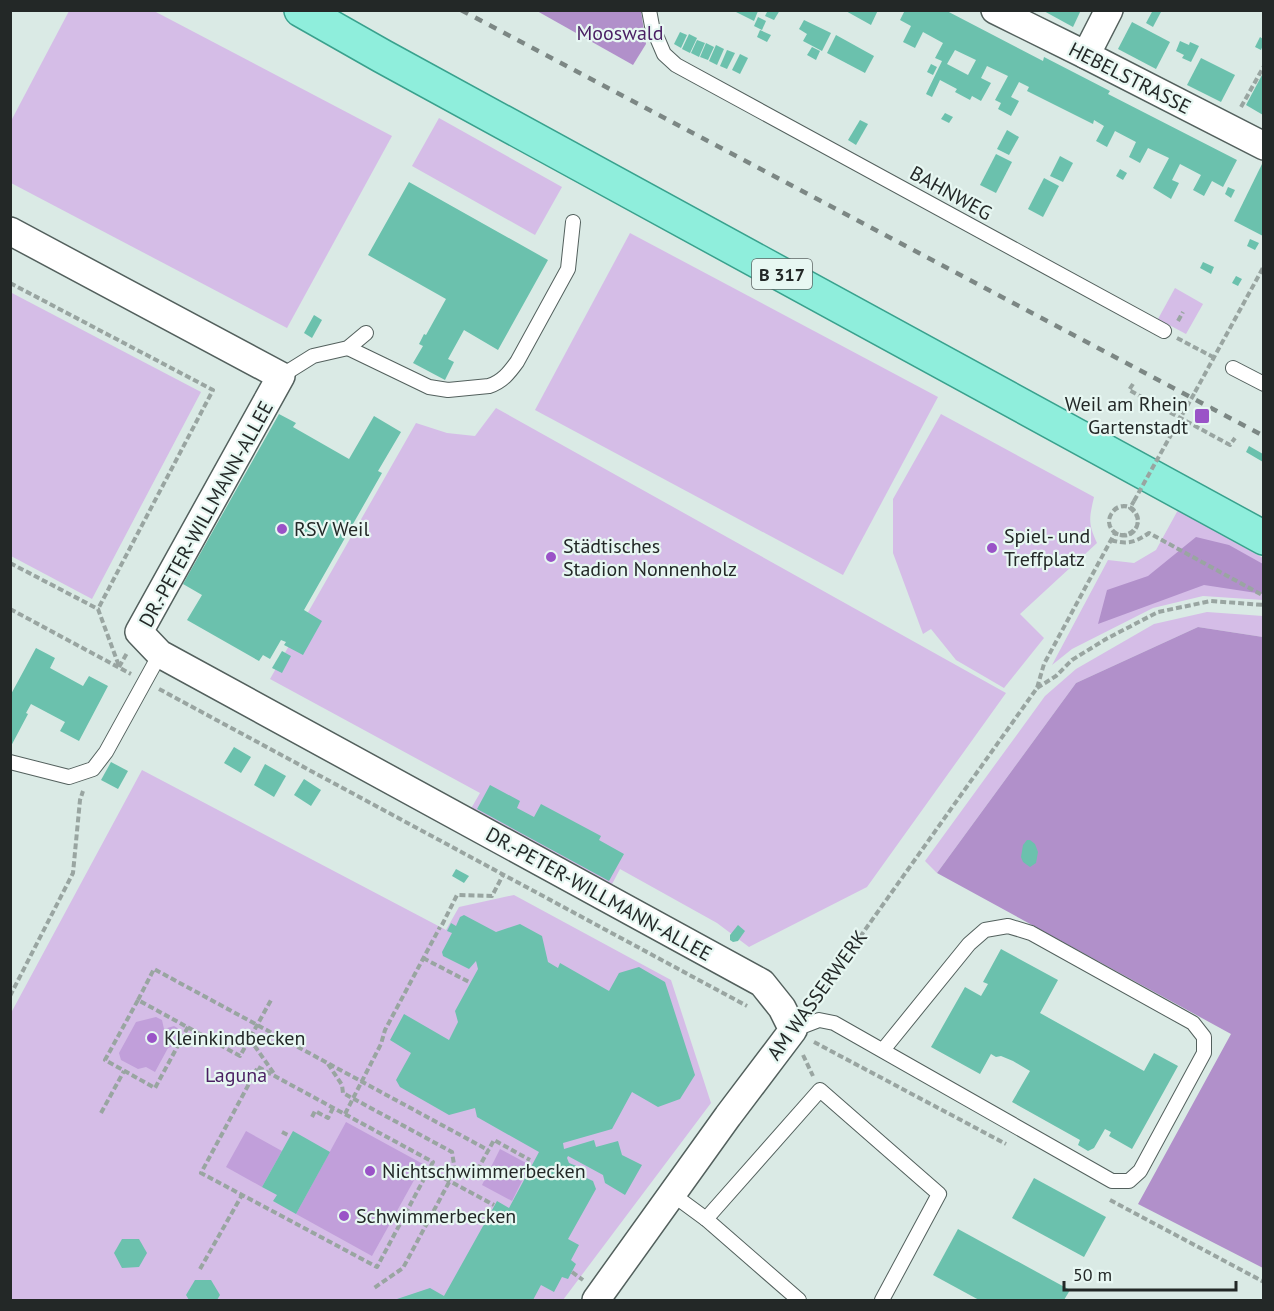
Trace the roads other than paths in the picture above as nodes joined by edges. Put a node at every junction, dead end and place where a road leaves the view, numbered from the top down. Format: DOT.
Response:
graph roads {
  1 [pos="301,10"];
  2 [pos="649,10"];
  3 [pos="995,10"];
  4 [pos="1109,10"];
  5 [pos="1086,55"];
  6 [pos="1263,146"];
  7 [pos="573,222"];
  8 [pos="10,231"];
  9 [pos="1164,331"];
  10 [pos="366,333"];
  11 [pos="348,348"];
  12 [pos="1233,368"];
  13 [pos="281,376"];
  14 [pos="1263,384"];
  15 [pos="1263,538"];
  16 [pos="160,654"];
  17 [pos="10,762"];
  18 [pos="793,1030"];
  19 [pos="883,1050"];
  20 [pos="672,1194"];
  21 [pos="706,1219"];
  22 [pos="596,1300"];
  23 [pos="799,1300"];
  24 [pos="882,1300"];
  1 -- 15 [label="main road, B 317"];
  2 -- 9 [label="lane, BAHNWEG"];
  3 -- 5 [label="street, HEBELSTRASSE"];
  4 -- 5 [label="street"];
  5 -- 6 [label="street, HEBELSTRASSE"];
  7 -- 11 [label="lane"];
  8 -- 13 [label="street"];
  10 -- 11 [label="lane"];
  11 -- 13 [label="lane"];
  12 -- 14 [label="lane"];
  13 -- 16 [label="street, DR.-PETER-WILLMANN-ALLEE"];
  16 -- 17 [label="lane"];
  16 -- 18 [label="street, DR.-PETER-WILLMANN-ALLEE"];
  18 -- 19 [label="lane"];
  18 -- 20 [label="street, AM WASSERWERK"];
  19 -- 19 [label="lane"];
  20 -- 21 [label="lane"];
  20 -- 22 [label="street, AM WASSERWERK"];
  21 -- 23 [label="lane"];
  21 -- 24 [label="lane"];
}
